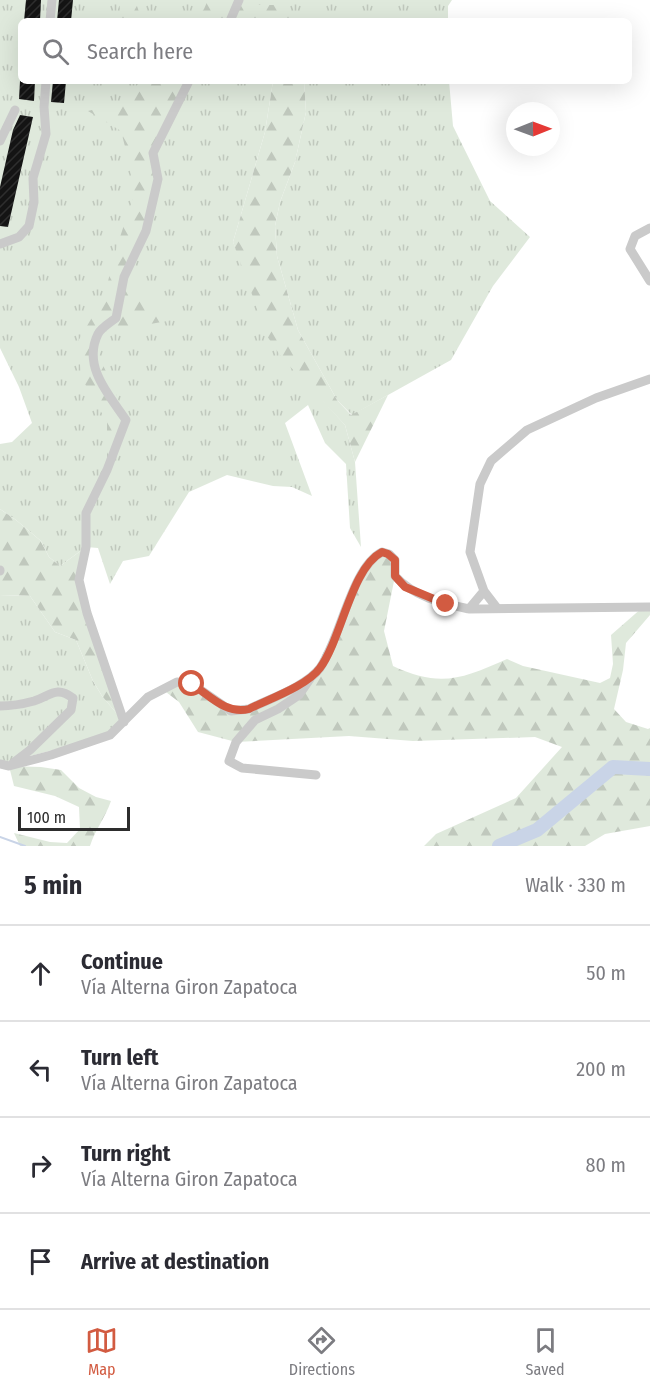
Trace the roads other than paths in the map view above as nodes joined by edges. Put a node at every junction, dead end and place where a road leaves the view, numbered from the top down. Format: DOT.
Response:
graph roads {
  1 [pos="52,0"];
  2 [pos="239,0"];
  3 [pos="50,18"];
  4 [pos="231,18"];
  5 [pos="46,84"];
  6 [pos="188,84"];
  7 [pos="15,110"];
  8 [pos="0,141"];
  9 [pos="650,228"];
  10 [pos="0,244"];
  11 [pos="650,281"];
  12 [pos="650,379"];
  13 [pos="484,591"];
  14 [pos="650,607"];
  15 [pos="497,608"];
  16 [pos="469,609"];
  17 [pos="311,677"];
  18 [pos="0,706"];
  19 [pos="124,722"];
  20 [pos="4,765"];
  21 [pos="316,775"];
  1 -- 3 [label="street"];
  2 -- 4 [label="street"];
  5 -- 10 [label="street"];
  6 -- 19 [label="street"];
  7 -- 8 [label="street"];
  9 -- 11 [label="street"];
  12 -- 13 [label="street"];
  13 -- 15 [label="street"];
  13 -- 16 [label="street"];
  14 -- 15 [label="street"];
  15 -- 16 [label="street"];
  16 -- 17 [label="street"];
  17 -- 19 [label="street"];
  17 -- 21 [label="street"];
  18 -- 20 [label="street"];
  19 -- 20 [label="street"];
}
